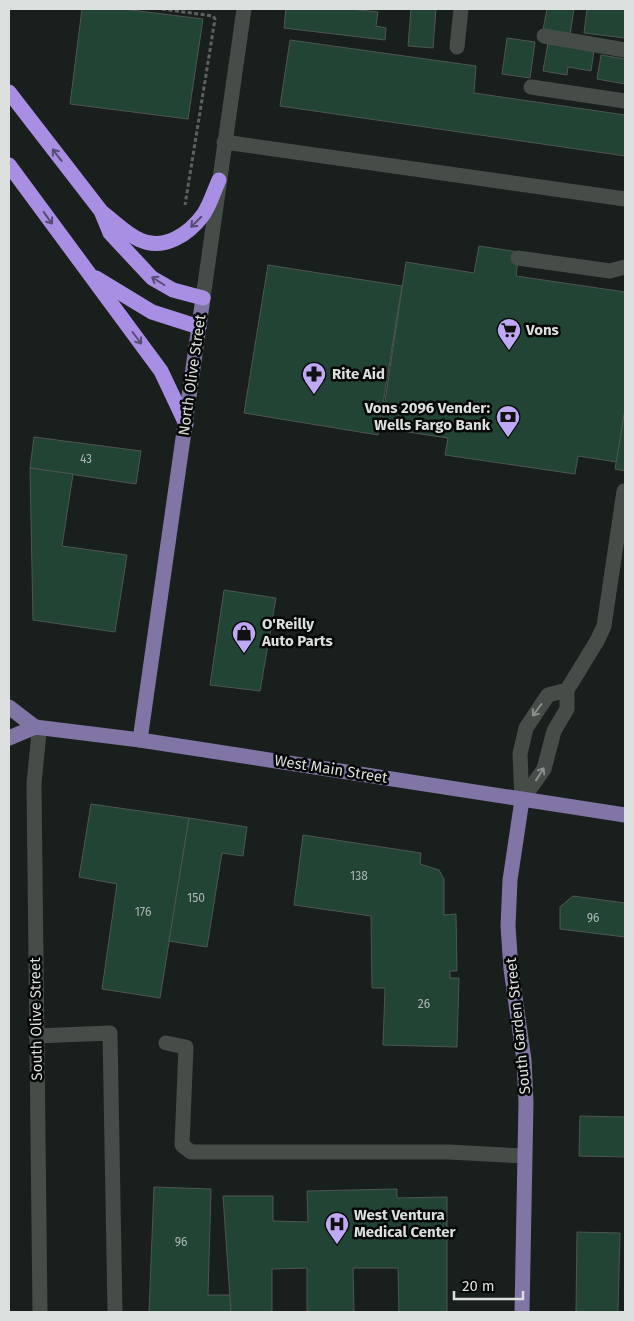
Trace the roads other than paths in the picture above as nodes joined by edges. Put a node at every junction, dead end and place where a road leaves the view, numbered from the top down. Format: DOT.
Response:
graph roads {
  1 [pos="244,9"];
  2 [pos="461,9"];
  3 [pos="544,36"];
  4 [pos="457,47"];
  5 [pos="625,50"];
  6 [pos="531,87"];
  7 [pos="9,92"];
  8 [pos="625,102"];
  9 [pos="224,142"];
  10 [pos="9,165"];
  11 [pos="219,180"];
  12 [pos="625,199"];
  13 [pos="101,211"];
  14 [pos="518,258"];
  15 [pos="625,267"];
  16 [pos="86,271"];
  17 [pos="203,298"];
  18 [pos="199,327"];
  19 [pos="186,424"];
  20 [pos="624,491"];
  21 [pos="566,690"];
  22 [pos="9,707"];
  23 [pos="35,727"];
  24 [pos="9,738"];
  25 [pos="140,740"];
  26 [pos="522,800"];
  27 [pos="625,815"];
  28 [pos="36,1036"];
  29 [pos="166,1043"];
  30 [pos="524,1156"];
  31 [pos="40,1312"];
  32 [pos="115,1312"];
  33 [pos="522,1312"];
  1 -- 9 [label="street, North Olive Street"];
  2 -- 4 [label="street"];
  3 -- 5 [label="street"];
  6 -- 8 [label="street"];
  13 -- 7 [label="highway, one-way"];
  9 -- 11 [label="street, North Olive Street"];
  9 -- 12 [label="street"];
  10 -- 16 [label="highway, one-way"];
  11 -- 13 [label="highway, one-way"];
  11 -- 17 [label="street, North Olive Street"];
  17 -- 13 [label="highway, one-way"];
  14 -- 15 [label="street"];
  16 -- 18 [label="highway"];
  16 -- 19 [label="highway, one-way"];
  17 -- 18 [label="main road, North Olive Street"];
  18 -- 19 [label="main road, North Olive Street"];
  19 -- 25 [label="main road, North Olive Street"];
  20 -- 21 [label="street"];
  26 -- 21 [label="street, one-way"];
  21 -- 26 [label="street, one-way"];
  22 -- 23 [label="main road"];
  23 -- 24 [label="main road, West Main Street"];
  23 -- 25 [label="main road, West Main Street"];
  23 -- 28 [label="street, South Olive Street"];
  25 -- 26 [label="main road, West Main Street"];
  26 -- 27 [label="main road, West Main Street"];
  26 -- 30 [label="main road, South Garden Street"];
  28 -- 31 [label="street, South Olive Street"];
  28 -- 32 [label="street"];
  29 -- 30 [label="street"];
  30 -- 33 [label="main road, South Garden Street"];
}
